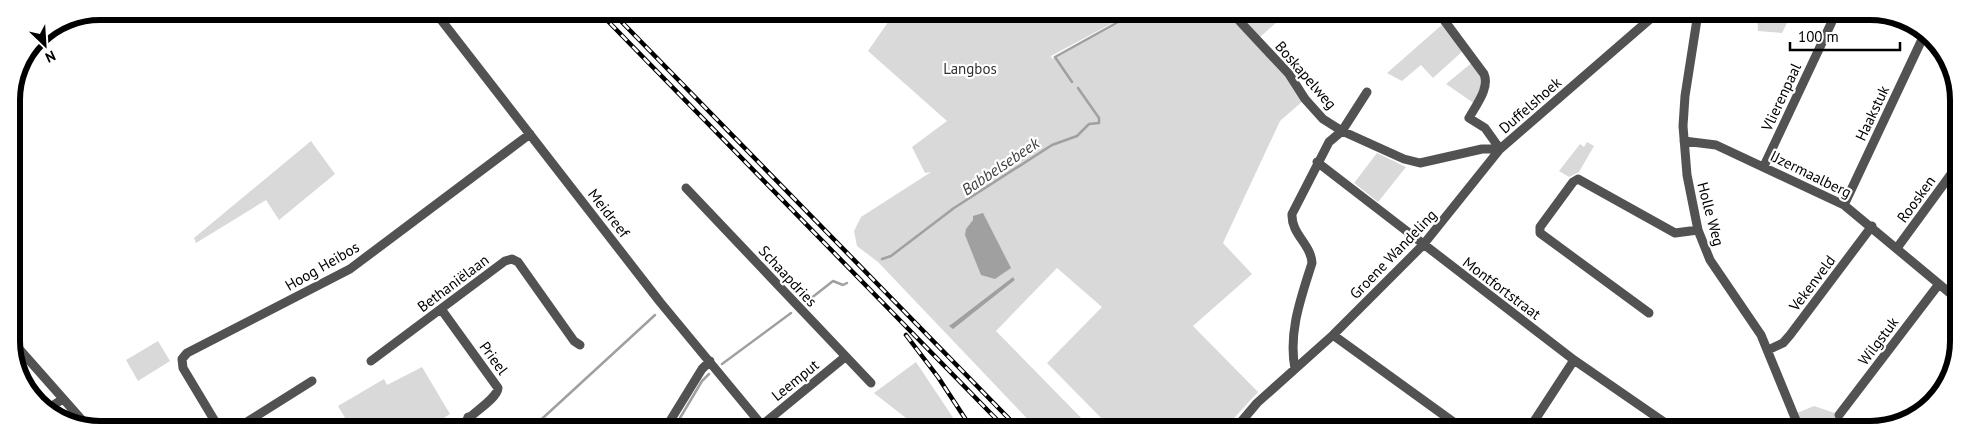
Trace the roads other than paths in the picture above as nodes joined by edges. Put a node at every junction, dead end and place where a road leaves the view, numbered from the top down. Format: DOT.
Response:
graph roads {
  1 [pos="441,20"];
  2 [pos="1238,20"];
  3 [pos="1444,20"];
  4 [pos="1649,20"];
  5 [pos="1697,20"];
  6 [pos="1833,20"];
  7 [pos="1922,39"];
  8 [pos="1367,92"];
  9 [pos="1342,131"];
  10 [pos="530,134"];
  11 [pos="1684,142"];
  12 [pos="1500,149"];
  13 [pos="1318,162"];
  14 [pos="1764,166"];
  15 [pos="1950,176"];
  16 [pos="686,188"];
  17 [pos="1844,205"];
  18 [pos="1872,226"];
  19 [pos="1698,230"];
  20 [pos="1423,245"];
  21 [pos="1897,248"];
  22 [pos="1938,284"];
  23 [pos="1950,293"];
  24 [pos="441,309"];
  25 [pos="1649,312"];
  26 [pos="1333,335"];
  27 [pos="580,345"];
  28 [pos="1768,350"];
  29 [pos="21,352"];
  30 [pos="846,357"];
  31 [pos="1574,360"];
  32 [pos="371,361"];
  33 [pos="710,361"];
  34 [pos="1295,369"];
  35 [pos="312,381"];
  36 [pos="870,383"];
  37 [pos="63,399"];
  38 [pos="53,405"];
  39 [pos="1839,416"];
  40 [pos="80,418"];
  41 [pos="468,418"];
  42 [pos="1449,420"];
  43 [pos="215,421"];
  44 [pos="249,421"];
  45 [pos="466,421"];
  46 [pos="470,421"];
  47 [pos="671,421"];
  48 [pos="759,421"];
  49 [pos="771,421"];
  50 [pos="1242,421"];
  51 [pos="1534,421"];
  52 [pos="1662,421"];
  53 [pos="1796,421"];
  1 -- 10 [label="street, Meidreef"];
  2 -- 9 [label="street, Boskapelweg"];
  3 -- 12 [label="street"];
  4 -- 12 [label="street, Duffelshoek"];
  5 -- 11 [label="street, Holle Weg"];
  6 -- 14 [label="street, Vlierenpaal"];
  7 -- 17 [label="street, Haakstuk"];
  8 -- 9 [label="street"];
  9 -- 12 [label="street, Duffelshoek"];
  9 -- 13 [label="street"];
  10 -- 33 [label="street, Meidreef"];
  10 -- 43 [label="street, Hoog Heibos"];
  11 -- 14 [label="street, IJzermaalberg"];
  11 -- 19 [label="street, Holle Weg"];
  12 -- 20 [label="street, Groene Wandeling"];
  13 -- 20 [label="street, Montfortstraat"];
  13 -- 34 [label="street"];
  14 -- 17 [label="street, IJzermaalberg"];
  15 -- 21 [label="street, Roosken"];
  16 -- 30 [label="street, Schaapdries"];
  17 -- 18 [label="street, IJzermaalberg"];
  18 -- 21 [label="street, IJzermaalberg"];
  18 -- 28 [label="street, Vekenveld"];
  19 -- 25 [label="street"];
  19 -- 28 [label="street, Holle Weg"];
  20 -- 26 [label="street, Groene Wandeling"];
  20 -- 31 [label="street, Montfortstraat"];
  21 -- 22 [label="street, IJzermaalberg"];
  22 -- 23 [label="street, IJzermaalberg"];
  22 -- 39 [label="street, Wilgstuk"];
  24 -- 27 [label="street, Bethaniëlaan"];
  24 -- 32 [label="street, Bethaniëlaan"];
  24 -- 41 [label="street, Prieel"];
  26 -- 34 [label="street, Groene Wandeling"];
  26 -- 42 [label="street"];
  28 -- 53 [label="street, Holle Weg"];
  29 -- 37 [label="street"];
  30 -- 36 [label="street, Schaapdries"];
  30 -- 49 [label="street, Leemput"];
  31 -- 51 [label="street"];
  31 -- 52 [label="street, Montfortstraat"];
  33 -- 47 [label="street"];
  33 -- 48 [label="street, Meidreef"];
  34 -- 50 [label="street"];
  35 -- 44 [label="street"];
  37 -- 38 [label="street"];
  37 -- 40 [label="street"];
  41 -- 45 [label="street"];
  41 -- 46 [label="street"];
}
